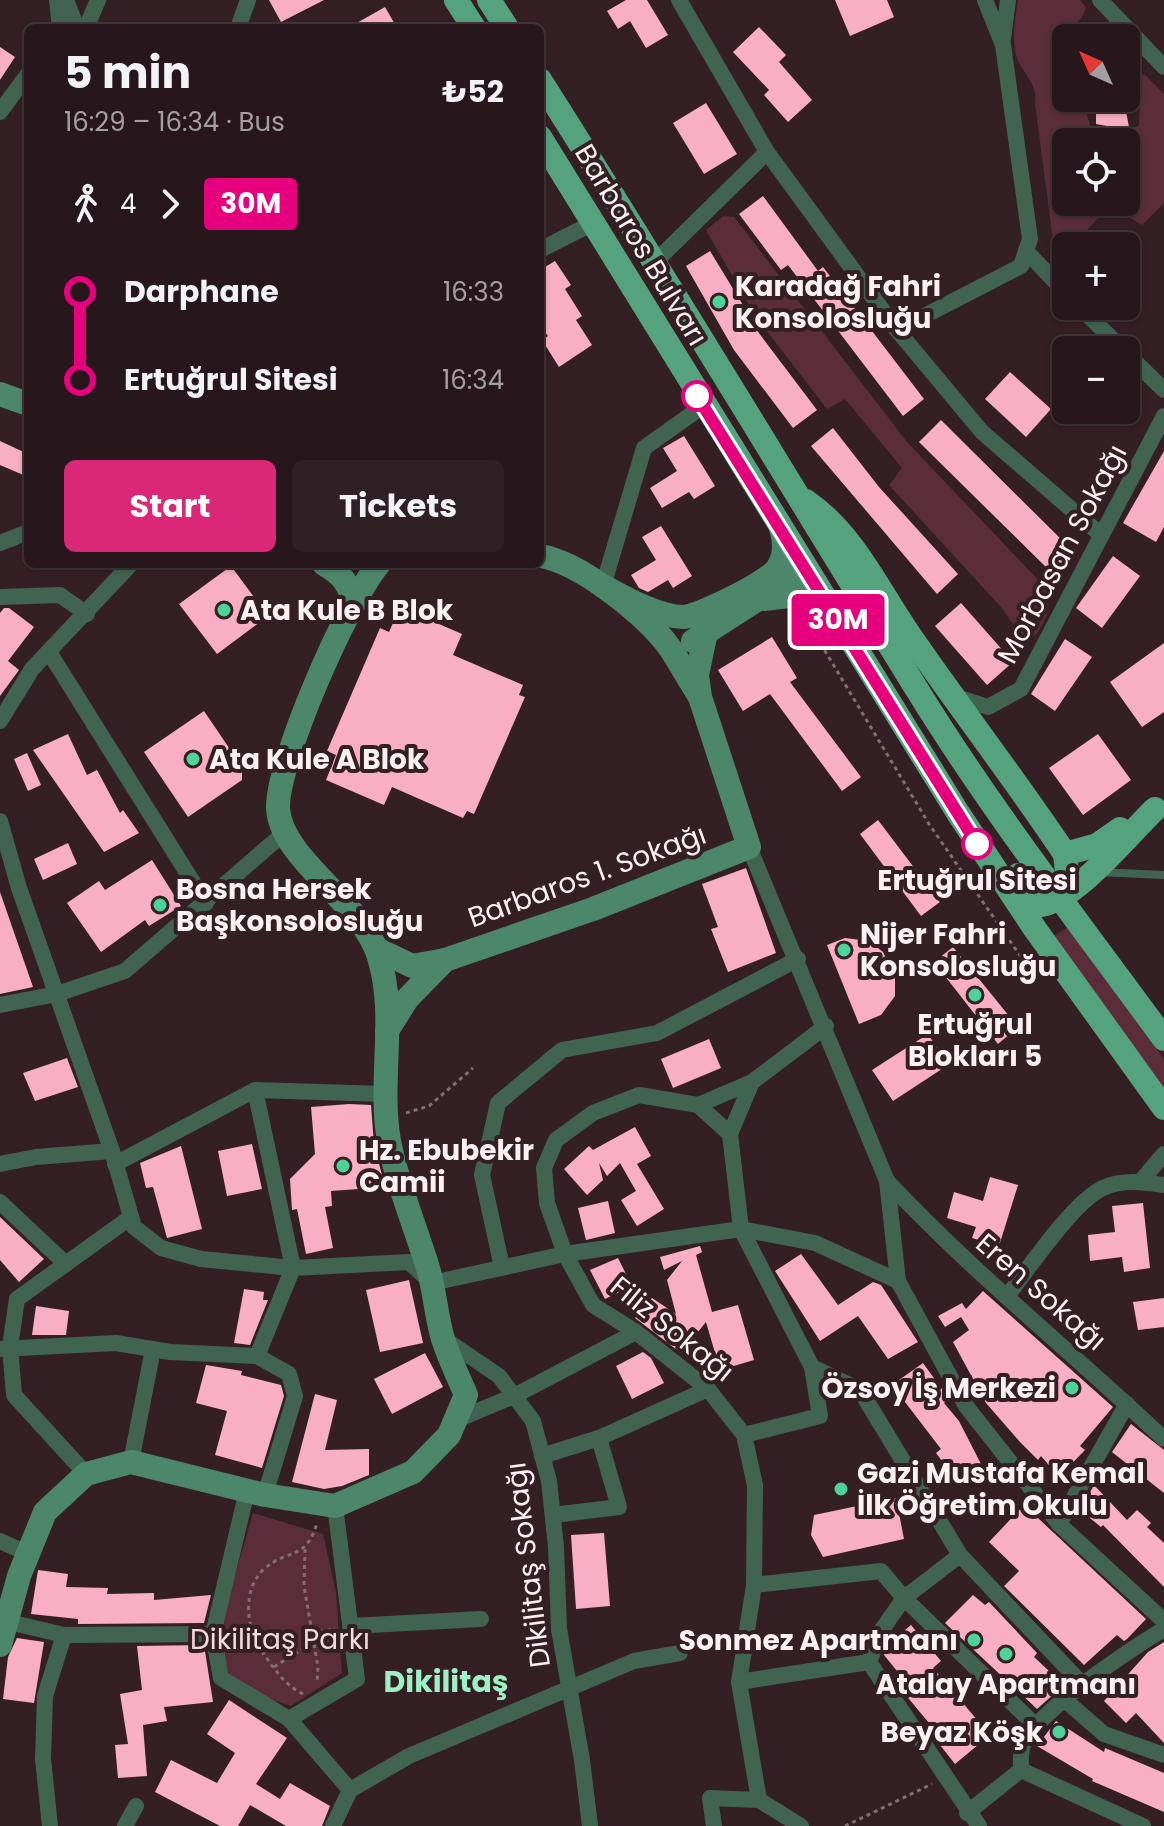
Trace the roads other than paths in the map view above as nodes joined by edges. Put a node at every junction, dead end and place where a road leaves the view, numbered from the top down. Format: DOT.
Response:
graph roads {
  1 [pos="57,0"];
  2 [pos="66,0"];
  3 [pos="98,0"];
  4 [pos="248,0"];
  5 [pos="456,0"];
  6 [pos="489,0"];
  7 [pos="679,0"];
  8 [pos="985,0"];
  9 [pos="1008,0"];
  10 [pos="1100,0"];
  11 [pos="60,24"];
  12 [pos="75,24"];
  13 [pos="88,24"];
  14 [pos="239,24"];
  15 [pos="471,24"];
  16 [pos="504,24"];
  17 [pos="1003,45"];
  18 [pos="1164,67"];
  19 [pos="24,80"];
  20 [pos="544,86"];
  21 [pos="0,112"];
  22 [pos="544,144"];
  23 [pos="767,152"];
  24 [pos="591,224"];
  25 [pos="544,248"];
  26 [pos="1026,251"];
  27 [pos="656,261"];
  28 [pos="1052,278"];
  29 [pos="1093,320"];
  30 [pos="897,330"];
  31 [pos="1108,336"];
  32 [pos="1140,367"];
  33 [pos="1164,390"];
  34 [pos="0,394"];
  35 [pos="24,403"];
  36 [pos="703,406"];
  37 [pos="1164,416"];
  38 [pos="794,492"];
  39 [pos="781,528"];
  40 [pos="24,534"];
  41 [pos="1100,534"];
  42 [pos="821,537"];
  43 [pos="0,543"];
  44 [pos="544,557"];
  45 [pos="127,568"];
  46 [pos="329,568"];
  47 [pos="377,568"];
  48 [pos="806,568"];
  49 [pos="603,586"];
  50 [pos="0,597"];
  51 [pos="762,599"];
  52 [pos="825,599"];
  53 [pos="353,606"];
  54 [pos="872,612"];
  55 [pos="87,614"];
  56 [pos="897,618"];
  57 [pos="706,632"];
  58 [pos="851,641"];
  59 [pos="668,646"];
  60 [pos="49,652"];
  61 [pos="951,694"];
  62 [pos="700,697"];
  63 [pos="0,721"];
  64 [pos="941,788"];
  65 [pos="1160,806"];
  66 [pos="0,821"];
  67 [pos="283,834"];
  68 [pos="749,847"];
  69 [pos="1065,854"];
  70 [pos="1094,870"];
  71 [pos="1164,875"];
  72 [pos="1060,897"];
  73 [pos="206,903"];
  74 [pos="377,949"];
  75 [pos="798,959"];
  76 [pos="445,960"];
  77 [pos="57,994"];
  78 [pos="0,1005"];
  79 [pos="826,1026"];
  80 [pos="386,1033"];
  81 [pos="1164,1039"];
  82 [pos="752,1082"];
  83 [pos="255,1090"];
  84 [pos="385,1094"];
  85 [pos="698,1105"];
  86 [pos="1164,1108"];
  87 [pos="730,1134"];
  88 [pos="1164,1154"];
  89 [pos="114,1158"];
  90 [pos="0,1164"];
  91 [pos="887,1181"];
  92 [pos="1141,1181"];
  93 [pos="1164,1185"];
  94 [pos="0,1202"];
  95 [pos="131,1217"];
  96 [pos="741,1229"];
  97 [pos="565,1254"];
  98 [pos="66,1264"];
  99 [pos="502,1267"];
  100 [pos="293,1268"];
  101 [pos="898,1281"];
  102 [pos="432,1283"];
  103 [pos="1008,1295"];
  104 [pos="8,1300"];
  105 [pos="636,1332"];
  106 [pos="443,1338"];
  107 [pos="5,1348"];
  108 [pos="153,1349"];
  109 [pos="257,1356"];
  110 [pos="812,1367"];
  111 [pos="708,1389"];
  112 [pos="514,1396"];
  113 [pos="7,1397"];
  114 [pos="1127,1404"];
  115 [pos="456,1420"];
  116 [pos="744,1435"];
  117 [pos="599,1438"];
  118 [pos="1164,1439"];
  119 [pos="542,1456"];
  120 [pos="131,1462"];
  121 [pos="86,1474"];
  122 [pos="256,1493"];
  123 [pos="329,1505"];
  124 [pos="553,1515"];
  125 [pos="1059,1524"];
  126 [pos="0,1541"];
  127 [pos="29,1554"];
  128 [pos="960,1555"];
  129 [pos="754,1585"];
  130 [pos="904,1598"];
  131 [pos="481,1619"];
  132 [pos="1164,1621"];
  133 [pos="351,1626"];
  134 [pos="1164,1629"];
  135 [pos="3,1633"];
  136 [pos="64,1635"];
  137 [pos="214,1637"];
  138 [pos="680,1653"];
  139 [pos="869,1662"];
  140 [pos="739,1682"];
  141 [pos="569,1686"];
  142 [pos="1084,1686"];
  143 [pos="1066,1701"];
  144 [pos="289,1719"];
  145 [pos="1035,1725"];
  146 [pos="1164,1755"];
  147 [pos="1021,1770"];
  148 [pos="350,1790"];
  149 [pos="759,1800"];
  150 [pos="136,1806"];
  151 [pos="970,1822"];
  152 [pos="50,1826"];
  153 [pos="125,1826"];
  154 [pos="333,1826"];
  155 [pos="590,1826"];
  156 [pos="714,1826"];
  157 [pos="801,1826"];
  158 [pos="1143,1826"];
  1 -- 11 [label="street"];
  2 -- 12 [label="street"];
  3 -- 13 [label="street"];
  4 -- 14 [label="street"];
  5 -- 15 [label="main road"];
  6 -- 16 [label="main road"];
  7 -- 23 [label="street"];
  8 -- 17 [label="street"];
  9 -- 17 [label="street"];
  10 -- 18 [label="street"];
  17 -- 26 [label="street"];
  19 -- 21 [label="street"];
  20 -- 27 [label="main road, Barbaros Bulvarı"];
  22 -- 24 [label="main road, Barbaros Bulvarı"];
  23 -- 27 [label="street"];
  23 -- 30 [label="street"];
  24 -- 25 [label="street"];
  24 -- 36 [label="main road, Barbaros Bulvarı"];
  26 -- 28 [label="street"];
  26 -- 30 [label="street"];
  27 -- 38 [label="main road, Barbaros Bulvarı"];
  29 -- 31 [label="street"];
  30 -- 41 [label="street"];
  32 -- 33 [label="street"];
  34 -- 35 [label="street"];
  36 -- 39 [label="main road, Barbaros Bulvarı"];
  36 -- 49 [label="street"];
  37 -- 41 [label="street, Morbasan Sokağı"];
  38 -- 42 [label="main road, Barbaros Bulvarı"];
  38 -- 56 [label="main road"];
  39 -- 48 [label="main road, Barbaros Bulvarı"];
  39 -- 49 [label="street"];
  40 -- 43 [label="street"];
  41 -- 61 [label="street, Morbasan Sokağı"];
  42 -- 48 [label="main road"];
  42 -- 54 [label="main road, Barbaros Bulvarı"];
  44 -- 49 [label="street"];
  45 -- 55 [label="street"];
  46 -- 53 [label="street"];
  47 -- 53 [label="street"];
  48 -- 51 [label="street"];
  48 -- 52 [label="main road, Barbaros Bulvarı"];
  49 -- 59 [label="street"];
  50 -- 55 [label="street"];
  51 -- 52 [label="street"];
  51 -- 57 [label="street"];
  52 -- 58 [label="main road, Barbaros Bulvarı"];
  53 -- 67 [label="street"];
  54 -- 56 [label="main road"];
  54 -- 58 [label="main road"];
  54 -- 72 [label="main road, Barbaros Bulvarı"];
  55 -- 60 [label="street"];
  56 -- 61 [label="main road"];
  57 -- 59 [label="street"];
  57 -- 62 [label="street"];
  58 -- 64 [label="main road, Barbaros Bulvarı"];
  59 -- 62 [label="street"];
  60 -- 63 [label="street"];
  60 -- 73 [label="street"];
  61 -- 69 [label="main road"];
  62 -- 68 [label="street"];
  64 -- 72 [label="main road"];
  64 -- 86 [label="main road, Barbaros Bulvarı"];
  65 -- 69 [label="main road"];
  65 -- 70 [label="main road"];
  66 -- 77 [label="street"];
  67 -- 73 [label="street"];
  67 -- 74 [label="street"];
  68 -- 75 [label="street"];
  68 -- 76 [label="street, Barbaros 1. Sokağı"];
  69 -- 72 [label="main road"];
  70 -- 71 [label="lane"];
  70 -- 72 [label="main road"];
  72 -- 81 [label="main road, Barbaros Bulvarı"];
  73 -- 77 [label="street"];
  74 -- 76 [label="street"];
  74 -- 80 [label="street"];
  75 -- 79 [label="street"];
  75 -- 99 [label="street"];
  76 -- 80 [label="street"];
  77 -- 78 [label="street"];
  77 -- 89 [label="street"];
  79 -- 82 [label="street"];
  79 -- 91 [label="street"];
  80 -- 84 [label="street"];
  82 -- 85 [label="street"];
  82 -- 87 [label="street"];
  83 -- 84 [label="street"];
  83 -- 89 [label="street"];
  83 -- 100 [label="street"];
  84 -- 102 [label="street"];
  85 -- 87 [label="street"];
  85 -- 97 [label="street"];
  87 -- 96 [label="street"];
  88 -- 92 [label="street"];
  89 -- 90 [label="street"];
  89 -- 95 [label="street"];
  91 -- 101 [label="street"];
  91 -- 103 [label="street, Eren Sokağı"];
  92 -- 93 [label="street"];
  92 -- 103 [label="street"];
  94 -- 98 [label="street"];
  95 -- 98 [label="street"];
  95 -- 100 [label="street"];
  96 -- 97 [label="street"];
  96 -- 101 [label="street"];
  96 -- 110 [label="street"];
  97 -- 99 [label="street"];
  97 -- 105 [label="street, Filiz Sokağı"];
  98 -- 104 [label="street"];
  99 -- 102 [label="street"];
  100 -- 102 [label="street"];
  100 -- 109 [label="street"];
  101 -- 125 [label="street"];
  102 -- 106 [label="street"];
  103 -- 114 [label="street, Eren Sokağı"];
  104 -- 107 [label="street"];
  105 -- 111 [label="street, Filiz Sokağı"];
  105 -- 112 [label="street"];
  106 -- 112 [label="street, Dikilitaş Sokağı"];
  106 -- 115 [label="street"];
  107 -- 108 [label="street"];
  107 -- 113 [label="street"];
  108 -- 109 [label="street"];
  108 -- 120 [label="street"];
  109 -- 122 [label="street"];
  110 -- 116 [label="street"];
  110 -- 128 [label="street"];
  111 -- 116 [label="street, Filiz Sokağı"];
  111 -- 117 [label="street"];
  112 -- 115 [label="street"];
  112 -- 119 [label="street, Dikilitaş Sokağı"];
  113 -- 121 [label="street"];
  114 -- 118 [label="street, Eren Sokağı"];
  114 -- 125 [label="street"];
  115 -- 123 [label="street"];
  116 -- 129 [label="street, Filiz Sokağı"];
  117 -- 119 [label="street"];
  117 -- 124 [label="street"];
  119 -- 124 [label="street, Dikilitaş Sokağı"];
  120 -- 121 [label="street"];
  120 -- 122 [label="street"];
  121 -- 127 [label="street"];
  122 -- 123 [label="street"];
  122 -- 137 [label="street"];
  123 -- 133 [label="street"];
  124 -- 141 [label="street, Dikilitaş Sokağı"];
  125 -- 132 [label="street"];
  126 -- 127 [label="street"];
  127 -- 135 [label="street"];
  128 -- 130 [label="street"];
  128 -- 142 [label="street"];
  129 -- 130 [label="street"];
  129 -- 140 [label="street, Filiz Sokağı"];
  130 -- 139 [label="street"];
  130 -- 145 [label="street"];
  131 -- 133 [label="street"];
  133 -- 144 [label="street"];
  134 -- 142 [label="street"];
  135 -- 136 [label="street"];
  136 -- 137 [label="street"];
  136 -- 152 [label="street"];
  137 -- 144 [label="street"];
  138 -- 141 [label="street"];
  139 -- 140 [label="street"];
  139 -- 151 [label="street"];
  140 -- 149 [label="street, Filiz Sokağı"];
  141 -- 148 [label="street"];
  141 -- 155 [label="street, Dikilitaş Sokağı"];
  142 -- 143 [label="street"];
  143 -- 145 [label="street"];
  143 -- 146 [label="street"];
  144 -- 148 [label="street"];
  145 -- 147 [label="street"];
  147 -- 151 [label="street"];
  147 -- 158 [label="street"];
  148 -- 154 [label="street"];
  149 -- 156 [label="street"];
  149 -- 157 [label="street"];
  150 -- 153 [label="street"];
}
